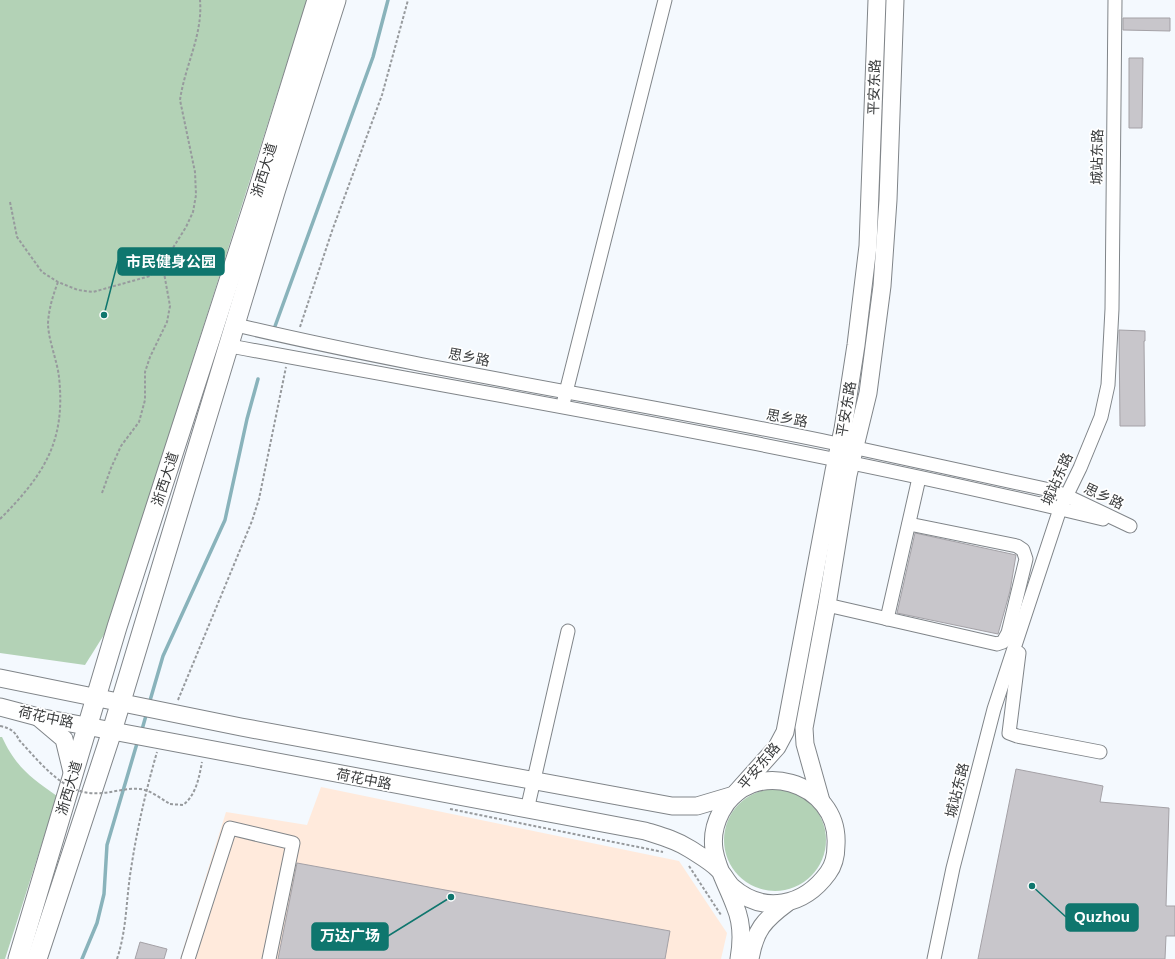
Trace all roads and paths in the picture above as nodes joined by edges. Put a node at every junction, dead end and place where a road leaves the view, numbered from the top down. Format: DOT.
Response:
graph roads {
  1 [pos="200,0"];
  2 [pos="317,0"];
  3 [pos="336,0"];
  4 [pos="408,0"];
  5 [pos="665,0"];
  6 [pos="877,0"];
  7 [pos="895,0"];
  8 [pos="1115,0"];
  9 [pos="10,202"];
  10 [pos="162,261"];
  11 [pos="58,282"];
  12 [pos="236,325"];
  13 [pos="296,339"];
  14 [pos="230,346"];
  15 [pos="288,357"];
  16 [pos="567,393"];
  17 [pos="562,406"];
  18 [pos="845,454"];
  19 [pos="919,478"];
  20 [pos="102,493"];
  21 [pos="1067,496"];
  22 [pos="1060,509"];
  23 [pos="0,519"];
  24 [pos="909,524"];
  25 [pos="827,605"];
  26 [pos="887,619"];
  27 [pos="1023,621"];
  28 [pos="568,631"];
  29 [pos="0,678"];
  30 [pos="96,697"];
  31 [pos="129,704"];
  32 [pos="0,707"];
  33 [pos="169,712"];
  34 [pos="38,717"];
  35 [pos="0,726"];
  36 [pos="88,726"];
  37 [pos="120,732"];
  38 [pos="158,740"];
  39 [pos="1100,752"];
  40 [pos="204,757"];
  41 [pos="72,776"];
  42 [pos="533,780"];
  43 [pos="734,795"];
  44 [pos="821,801"];
  45 [pos="446,807"];
  46 [pos="527,810"];
  47 [pos="665,853"];
  48 [pos="687,863"];
  49 [pos="719,870"];
  50 [pos="787,903"];
  51 [pos="721,915"];
  52 [pos="18,959"];
  53 [pos="37,959"];
  54 [pos="117,959"];
  55 [pos="188,959"];
  56 [pos="269,959"];
  57 [pos="739,959"];
  58 [pos="750,959"];
  59 [pos="934,959"];
  1 -- 10 [label="path"];
  2 -- 30 [label="highway, 浙西大道"];
  3 -- 12 [label="highway, 浙西大道"];
  4 -- 13 [label="path"];
  5 -- 16 [label="street"];
  6 -- 18 [label="main road, 平安东路"];
  7 -- 18 [label="main road, 平安东路"];
  8 -- 21 [label="street, 城站东路"];
  9 -- 11 [label="path"];
  10 -- 11 [label="path"];
  10 -- 20 [label="path"];
  11 -- 23 [label="path"];
  12 -- 13 [label="street, 思乡路"];
  12 -- 14 [label="highway, 浙西大道"];
  13 -- 16 [label="street, 思乡路"];
  14 -- 15 [label="street, 思乡路"];
  14 -- 31 [label="highway, 浙西大道"];
  15 -- 17 [label="street, 思乡路"];
  15 -- 33 [label="path"];
  16 -- 17 [label="street"];
  16 -- 18 [label="street, 思乡路"];
  17 -- 18 [label="street, 思乡路"];
  18 -- 19 [label="street, 思乡路"];
  18 -- 21 [label="street, 思乡路"];
  18 -- 25 [label="main road, 平安东路"];
  18 -- 43 [label="main road, 平安东路"];
  19 -- 22 [label="street, 思乡路"];
  19 -- 24 [label="street"];
  21 -- 22 [label="street, 城站东路"];
  21 -- 22 [label="street, 思乡路"];
  22 -- 27 [label="street, 城站东路"];
  24 -- 26 [label="street"];
  24 -- 26 [label="street"];
  25 -- 26 [label="street"];
  25 -- 44 [label="main road, 平安东路"];
  27 -- 39 [label="street"];
  27 -- 59 [label="street, 城站东路"];
  28 -- 42 [label="street"];
  29 -- 30 [label="main road, 荷花中路"];
  30 -- 31 [label="main road, 荷花中路"];
  30 -- 36 [label="highway, 浙西大道"];
  31 -- 33 [label="main road, 荷花中路"];
  31 -- 37 [label="highway, 浙西大道"];
  32 -- 34 [label="main road, 荷花中路"];
  33 -- 42 [label="main road, 荷花中路"];
  34 -- 36 [label="main road, 荷花中路"];
  34 -- 41 [label="main road"];
  35 -- 40 [label="path, bridge"];
  36 -- 37 [label="main road, 荷花中路"];
  36 -- 41 [label="highway, 浙西大道"];
  37 -- 38 [label="main road, 荷花中路"];
  37 -- 53 [label="highway, 浙西大道"];
  38 -- 46 [label="main road, 荷花中路"];
  38 -- 54 [label="path"];
  41 -- 52 [label="highway, 浙西大道"];
  42 -- 43 [label="main road, 荷花中路"];
  42 -- 46 [label="street"];
  43 -- 44 [label="main road"];
  43 -- 49 [label="main road"];
  44 -- 50 [label="main road"];
  45 -- 47 [label="path"];
  46 -- 49 [label="main road, 荷花中路"];
  48 -- 51 [label="path"];
  49 -- 50 [label="main road"];
  49 -- 57 [label="main road"];
  50 -- 58 [label="main road"];
  55 -- 56 [label="street"];
}
